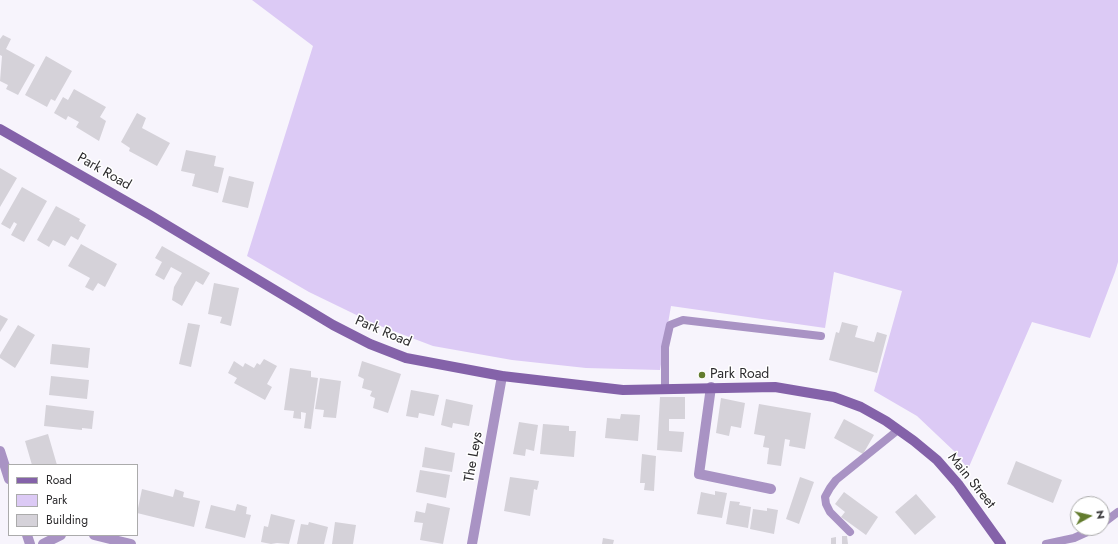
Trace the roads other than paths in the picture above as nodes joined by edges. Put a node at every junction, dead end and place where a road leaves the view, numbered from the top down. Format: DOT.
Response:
graph roads {
  1 [pos="0,129"];
  2 [pos="821,336"];
  3 [pos="502,376"];
  4 [pos="711,387"];
  5 [pos="665,390"];
  6 [pos="898,430"];
  7 [pos="914,441"];
  8 [pos="0,451"];
  9 [pos="8,476"];
  10 [pos="771,489"];
  11 [pos="850,532"];
  12 [pos="59,536"];
  13 [pos="98,536"];
  14 [pos="1078,536"];
  15 [pos="42,544"];
  16 [pos="131,544"];
  17 [pos="472,544"];
  18 [pos="1001,544"];
  19 [pos="1046,544"];
  1 -- 3 [label="main road, Park Road"];
  2 -- 5 [label="lane"];
  3 -- 5 [label="main road, Park Road"];
  3 -- 17 [label="street, The Leys"];
  4 -- 5 [label="main road, Park Road"];
  4 -- 6 [label="main road, Park Road"];
  4 -- 10 [label="street"];
  6 -- 7 [label="main road, Park Road"];
  6 -- 11 [label="lane"];
  7 -- 18 [label="main road, Main Street"];
  8 -- 9 [label="street"];
  12 -- 15 [label="street"];
  13 -- 16 [label="street"];
  14 -- 19 [label="lane"];
}
